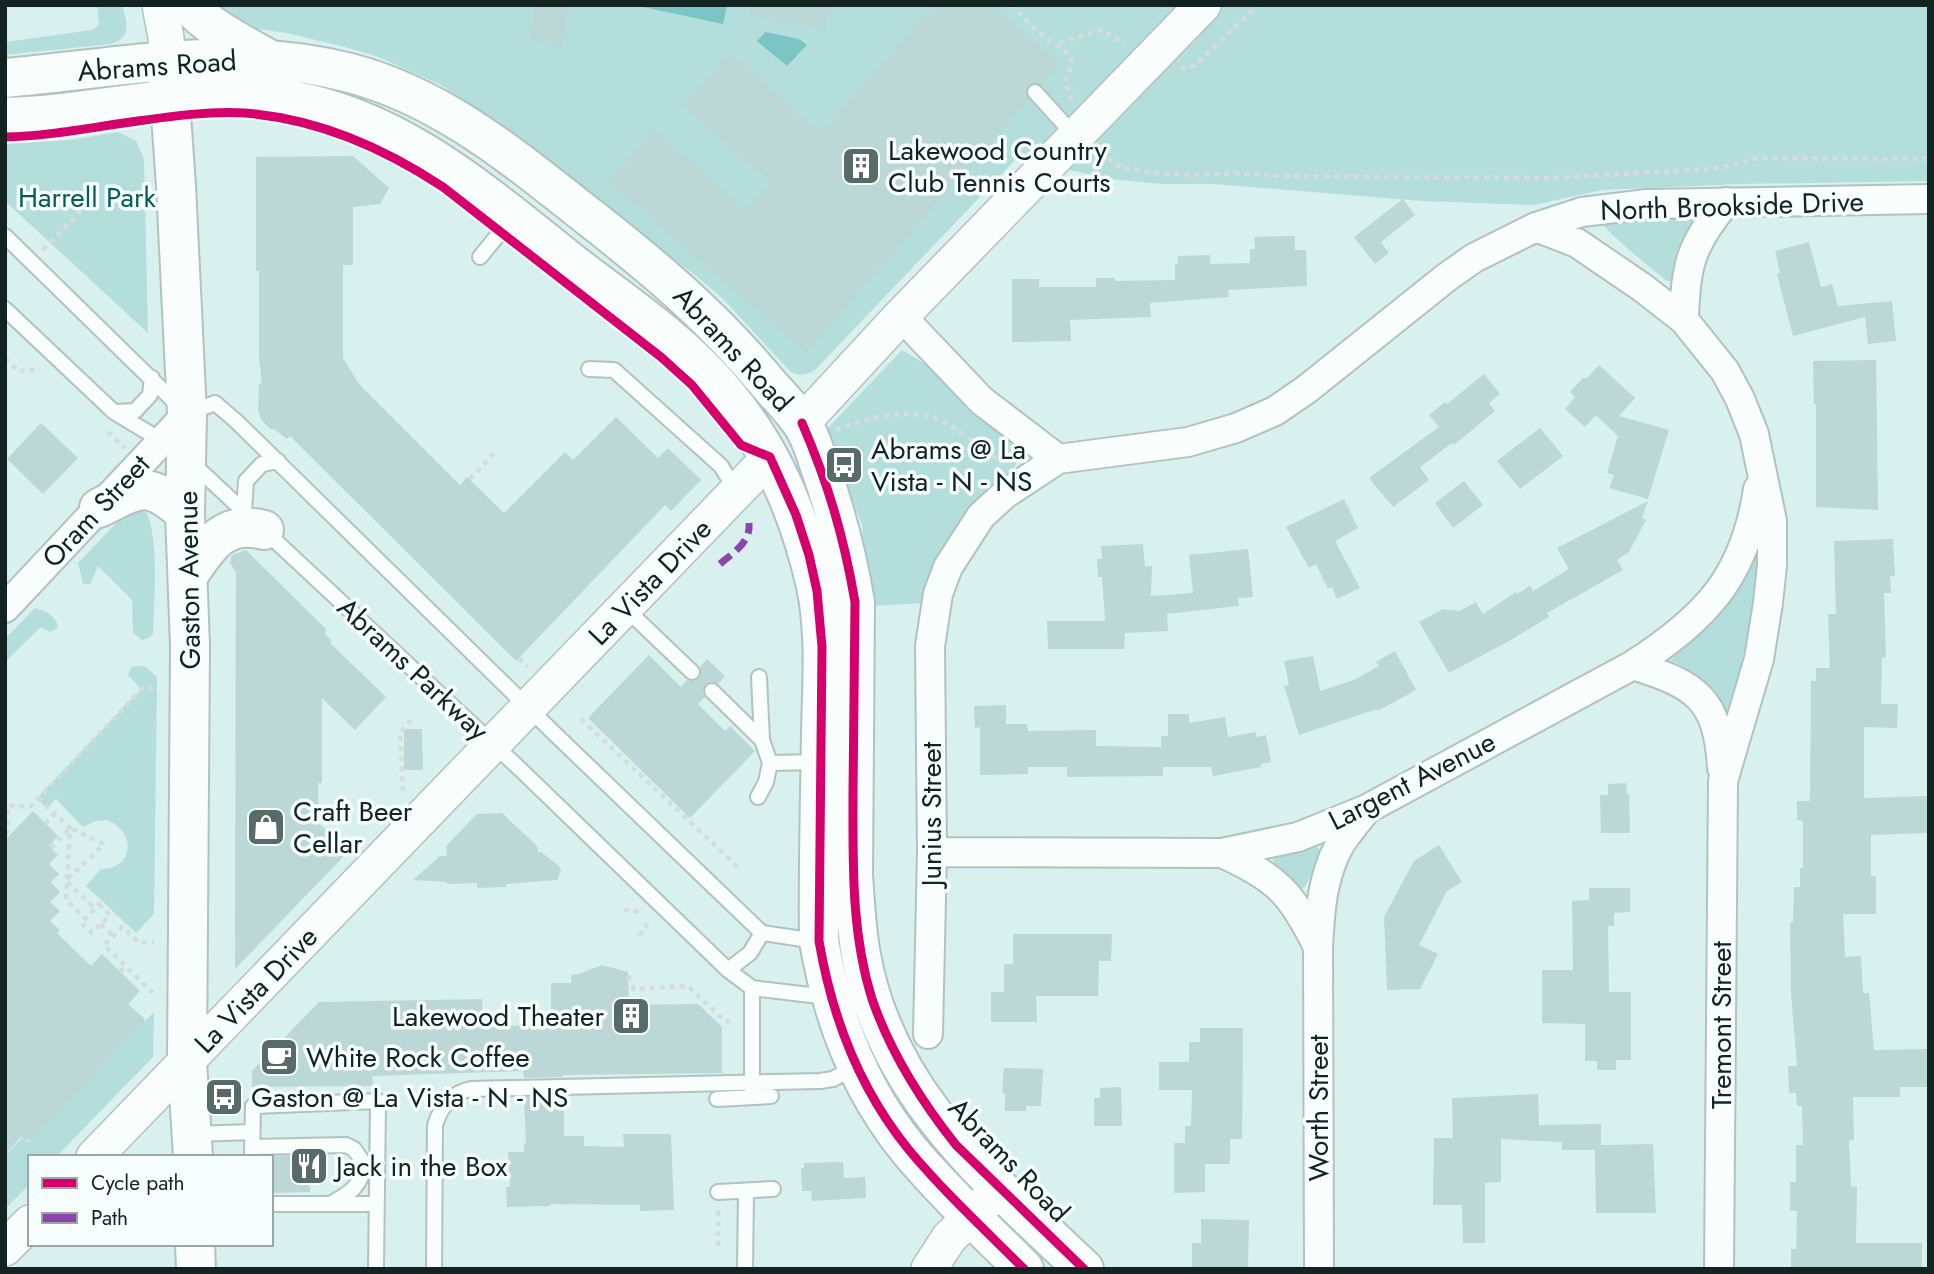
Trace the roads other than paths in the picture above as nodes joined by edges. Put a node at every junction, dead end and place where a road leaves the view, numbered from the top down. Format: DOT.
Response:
graph roads {
  1 [pos="160,5"];
  2 [pos="189,5"];
  3 [pos="1203,5"];
  4 [pos="167,60"];
  5 [pos="273,61"];
  6 [pos="5,79"];
  7 [pos="1035,92"];
  8 [pos="170,99"];
  9 [pos="5,117"];
  10 [pos="1079,132"];
  11 [pos="543,181"];
  12 [pos="1929,199"];
  13 [pos="1726,202"];
  14 [pos="513,217"];
  15 [pos="1536,227"];
  16 [pos="5,236"];
  17 [pos="480,257"];
  18 [pos="5,309"];
  19 [pos="901,316"];
  20 [pos="1684,320"];
  21 [pos="589,369"];
  22 [pos="152,378"];
  23 [pos="114,412"];
  24 [pos="817,427"];
  25 [pos="179,438"];
  26 [pos="770,457"];
  27 [pos="1058,459"];
  28 [pos="278,461"];
  29 [pos="1761,469"];
  30 [pos="737,492"];
  31 [pos="99,508"];
  32 [pos="185,513"];
  33 [pos="254,520"];
  34 [pos="188,576"];
  35 [pos="938,594"];
  36 [pos="625,607"];
  37 [pos="5,608"];
  38 [pos="1633,665"];
  39 [pos="692,672"];
  40 [pos="759,677"];
  41 [pos="712,691"];
  42 [pos="528,708"];
  43 [pos="762,740"];
  44 [pos="493,744"];
  45 [pos="769,762"];
  46 [pos="820,762"];
  47 [pos="1723,781"];
  48 [pos="758,797"];
  49 [pos="1367,808"];
  50 [pos="932,852"];
  51 [pos="1222,853"];
  52 [pos="762,933"];
  53 [pos="819,941"];
  54 [pos="1318,947"];
  55 [pos="728,970"];
  56 [pos="752,988"];
  57 [pos="831,998"];
  58 [pos="928,1034"];
  59 [pos="187,1062"];
  60 [pos="856,1066"];
  61 [pos="752,1090"];
  62 [pos="771,1096"];
  63 [pos="716,1099"];
  64 [pos="252,1132"];
  65 [pos="946,1132"];
  66 [pos="192,1145"];
  67 [pos="252,1152"];
  68 [pos="96,1155"];
  69 [pos="1000,1188"];
  70 [pos="774,1189"];
  71 [pos="746,1191"];
  72 [pos="724,1192"];
  73 [pos="273,1204"];
  74 [pos="330,1204"];
  75 [pos="377,1204"];
  76 [pos="970,1216"];
  77 [pos="28,1225"];
  78 [pos="195,1246"];
  79 [pos="5,1248"];
  80 [pos="196,1269"];
  81 [pos="376,1269"];
  82 [pos="434,1269"];
  83 [pos="745,1269"];
  84 [pos="929,1269"];
  85 [pos="1024,1269"];
  86 [pos="1084,1269"];
  87 [pos="1319,1269"];
  88 [pos="1719,1269"];
  1 -- 4 [label="street, Gaston Avenue"];
  2 -- 5 [label="main road"];
  3 -- 10 [label="street, La Vista Drive"];
  4 -- 5 [label="main road, Abrams Road"];
  4 -- 6 [label="main road, Abrams Road"];
  4 -- 8 [label="main road, Gaston Avenue"];
  5 -- 11 [label="main road, Abrams Road"];
  7 -- 10 [label="lane"];
  8 -- 9 [label="main road, Abrams Road"];
  8 -- 14 [label="main road, Abrams Road"];
  8 -- 25 [label="main road, Gaston Avenue"];
  10 -- 19 [label="street, La Vista Drive"];
  11 -- 14 [label="main road"];
  11 -- 24 [label="main road, Abrams Road"];
  12 -- 13 [label="street, North Brookside Drive"];
  13 -- 15 [label="street, North Brookside Drive"];
  13 -- 20 [label="street"];
  14 -- 17 [label="lane"];
  14 -- 26 [label="main road, Abrams Road"];
  15 -- 20 [label="street, Tremont Street"];
  15 -- 27 [label="street, North Brookside Drive"];
  16 -- 22 [label="lane, Abrams Parkway"];
  18 -- 23 [label="lane, Abrams Parkway"];
  19 -- 24 [label="street, La Vista Drive"];
  19 -- 27 [label="street"];
  20 -- 29 [label="street, Tremont Street"];
  21 -- 30 [label="lane"];
  22 -- 23 [label="lane"];
  22 -- 25 [label="lane, Abrams Parkway"];
  23 -- 25 [label="lane, Abrams Parkway"];
  24 -- 26 [label="street, La Vista Drive"];
  24 -- 65 [label="main road, Abrams Road"];
  25 -- 28 [label="lane, Abrams Parkway"];
  25 -- 31 [label="street, Oram Street"];
  25 -- 32 [label="main road, Gaston Avenue"];
  25 -- 33 [label="lane, Abrams Parkway"];
  26 -- 30 [label="street, La Vista Drive"];
  26 -- 46 [label="main road, Abrams Road"];
  27 -- 35 [label="street, North Brookside Drive"];
  28 -- 33 [label="lane"];
  28 -- 42 [label="lane, Abrams Parkway"];
  29 -- 38 [label="street, Largent Avenue"];
  29 -- 47 [label="street, Tremont Street"];
  30 -- 36 [label="street, La Vista Drive"];
  31 -- 32 [label="main road"];
  31 -- 37 [label="street, Oram Street"];
  32 -- 34 [label="main road, Gaston Avenue"];
  33 -- 34 [label="main road"];
  33 -- 44 [label="lane, Abrams Parkway"];
  34 -- 59 [label="main road, Gaston Avenue"];
  35 -- 50 [label="street, Junius Street"];
  36 -- 39 [label="lane"];
  36 -- 42 [label="street, La Vista Drive"];
  38 -- 47 [label="street, Tremont Street"];
  38 -- 49 [label="street, Largent Avenue"];
  40 -- 43 [label="lane"];
  41 -- 43 [label="lane"];
  42 -- 44 [label="street, La Vista Drive"];
  42 -- 52 [label="lane, Abrams Parkway"];
  43 -- 45 [label="lane"];
  44 -- 55 [label="lane, Abrams Parkway"];
  44 -- 59 [label="street, La Vista Drive"];
  45 -- 46 [label="lane"];
  45 -- 48 [label="lane"];
  46 -- 53 [label="main road, Abrams Road"];
  47 -- 88 [label="street, Tremont Street"];
  49 -- 51 [label="street, Largent Avenue"];
  49 -- 54 [label="street, Worth Street"];
  50 -- 51 [label="street, Largent Avenue"];
  50 -- 58 [label="street, Junius Street"];
  51 -- 54 [label="street, Worth Street"];
  52 -- 53 [label="lane"];
  52 -- 55 [label="lane"];
  53 -- 57 [label="main road, Abrams Road"];
  53 -- 65 [label="main road"];
  54 -- 87 [label="street, Worth Street"];
  55 -- 56 [label="lane, Abrams Parkway"];
  56 -- 57 [label="lane, Abrams Parkway"];
  56 -- 61 [label="lane"];
  57 -- 60 [label="main road, Abrams Road"];
  59 -- 66 [label="main road, Gaston Avenue"];
  59 -- 68 [label="street, La Vista Drive"];
  60 -- 61 [label="lane"];
  60 -- 76 [label="main road, Abrams Road"];
  61 -- 62 [label="lane"];
  61 -- 63 [label="lane"];
  61 -- 82 [label="lane"];
  64 -- 66 [label="lane"];
  64 -- 67 [label="lane"];
  64 -- 75 [label="lane"];
  65 -- 69 [label="main road, Abrams Road"];
  67 -- 74 [label="lane"];
  69 -- 76 [label="street"];
  69 -- 86 [label="main road, Abrams Road"];
  70 -- 71 [label="lane"];
  71 -- 72 [label="lane"];
  71 -- 83 [label="lane"];
  73 -- 74 [label="lane"];
  74 -- 75 [label="lane"];
  75 -- 81 [label="lane"];
  76 -- 84 [label="street"];
  76 -- 85 [label="main road, Abrams Road"];
  77 -- 79 [label="street"];
  78 -- 80 [label="main road"];
}
